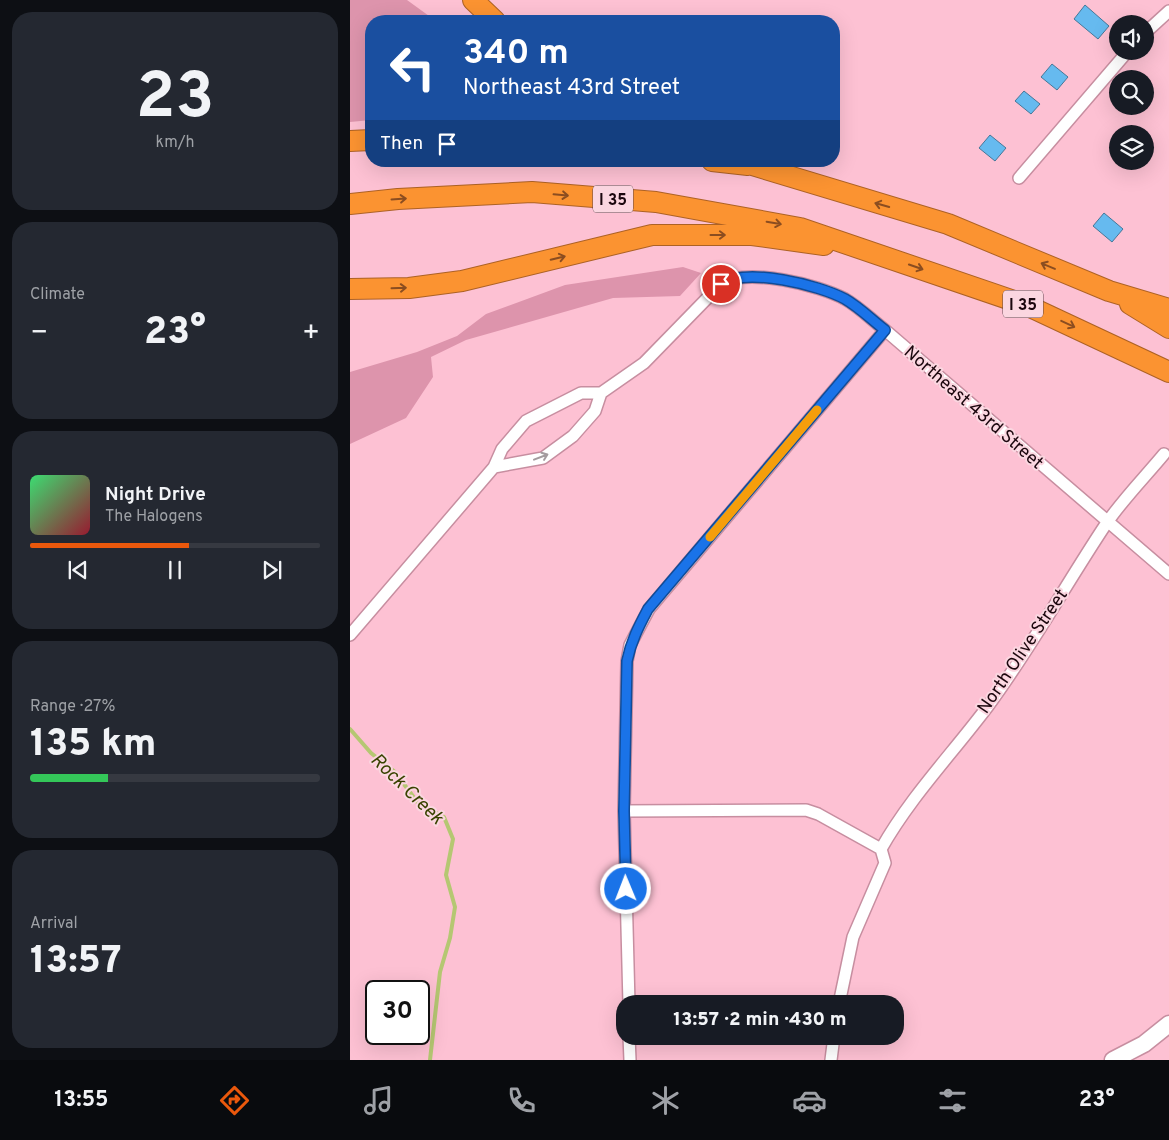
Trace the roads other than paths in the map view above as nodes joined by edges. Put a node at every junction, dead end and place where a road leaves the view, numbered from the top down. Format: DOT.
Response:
graph roads {
  1 [pos="473,0"];
  2 [pos="1169,11"];
  3 [pos="489,15"];
  4 [pos="1154,25"];
  5 [pos="1120,60"];
  6 [pos="365,140"];
  7 [pos="350,141"];
  8 [pos="756,167"];
  9 [pos="1019,178"];
  10 [pos="350,204"];
  11 [pos="870,252"];
  12 [pos="350,289"];
  13 [pos="1109,291"];
  14 [pos="1169,309"];
  15 [pos="1169,328"];
  16 [pos="885,330"];
  17 [pos="1167,371"];
  18 [pos="601,393"];
  19 [pos="1164,454"];
  20 [pos="494,467"];
  21 [pos="1108,522"];
  22 [pos="1169,574"];
  23 [pos="350,636"];
  24 [pos="624,811"];
  25 [pos="880,849"];
  26 [pos="629,995"];
  27 [pos="841,995"];
  28 [pos="1169,1024"];
  29 [pos="629,1045"];
  30 [pos="833,1045"];
  31 [pos="630,1060"];
  32 [pos="831,1060"];
  33 [pos="1113,1060"];
  1 -- 3 [label="highway"];
  2 -- 4 [label="street"];
  5 -- 9 [label="street"];
  6 -- 7 [label="highway"];
  13 -- 8 [label="highway, I 35, one-way"];
  10 -- 11 [label="highway, I 35, one-way"];
  12 -- 11 [label="highway, one-way"];
  11 -- 17 [label="highway, I 35, one-way"];
  13 -- 14 [label="highway"];
  13 -- 15 [label="highway, I 35"];
  16 -- 18 [label="street, Northeast 43rd Street"];
  16 -- 21 [label="street, Northeast 43rd Street"];
  16 -- 24 [label="street"];
  18 -- 20 [label="street"];
  20 -- 18 [label="street, one-way"];
  19 -- 21 [label="street, North Olive Street"];
  20 -- 23 [label="street"];
  21 -- 22 [label="street, Northeast 43rd Street"];
  21 -- 25 [label="street, North Olive Street"];
  24 -- 25 [label="street"];
  24 -- 26 [label="street"];
  25 -- 27 [label="street"];
  28 -- 33 [label="main road"];
  29 -- 31 [label="street"];
  30 -- 32 [label="street"];
}
